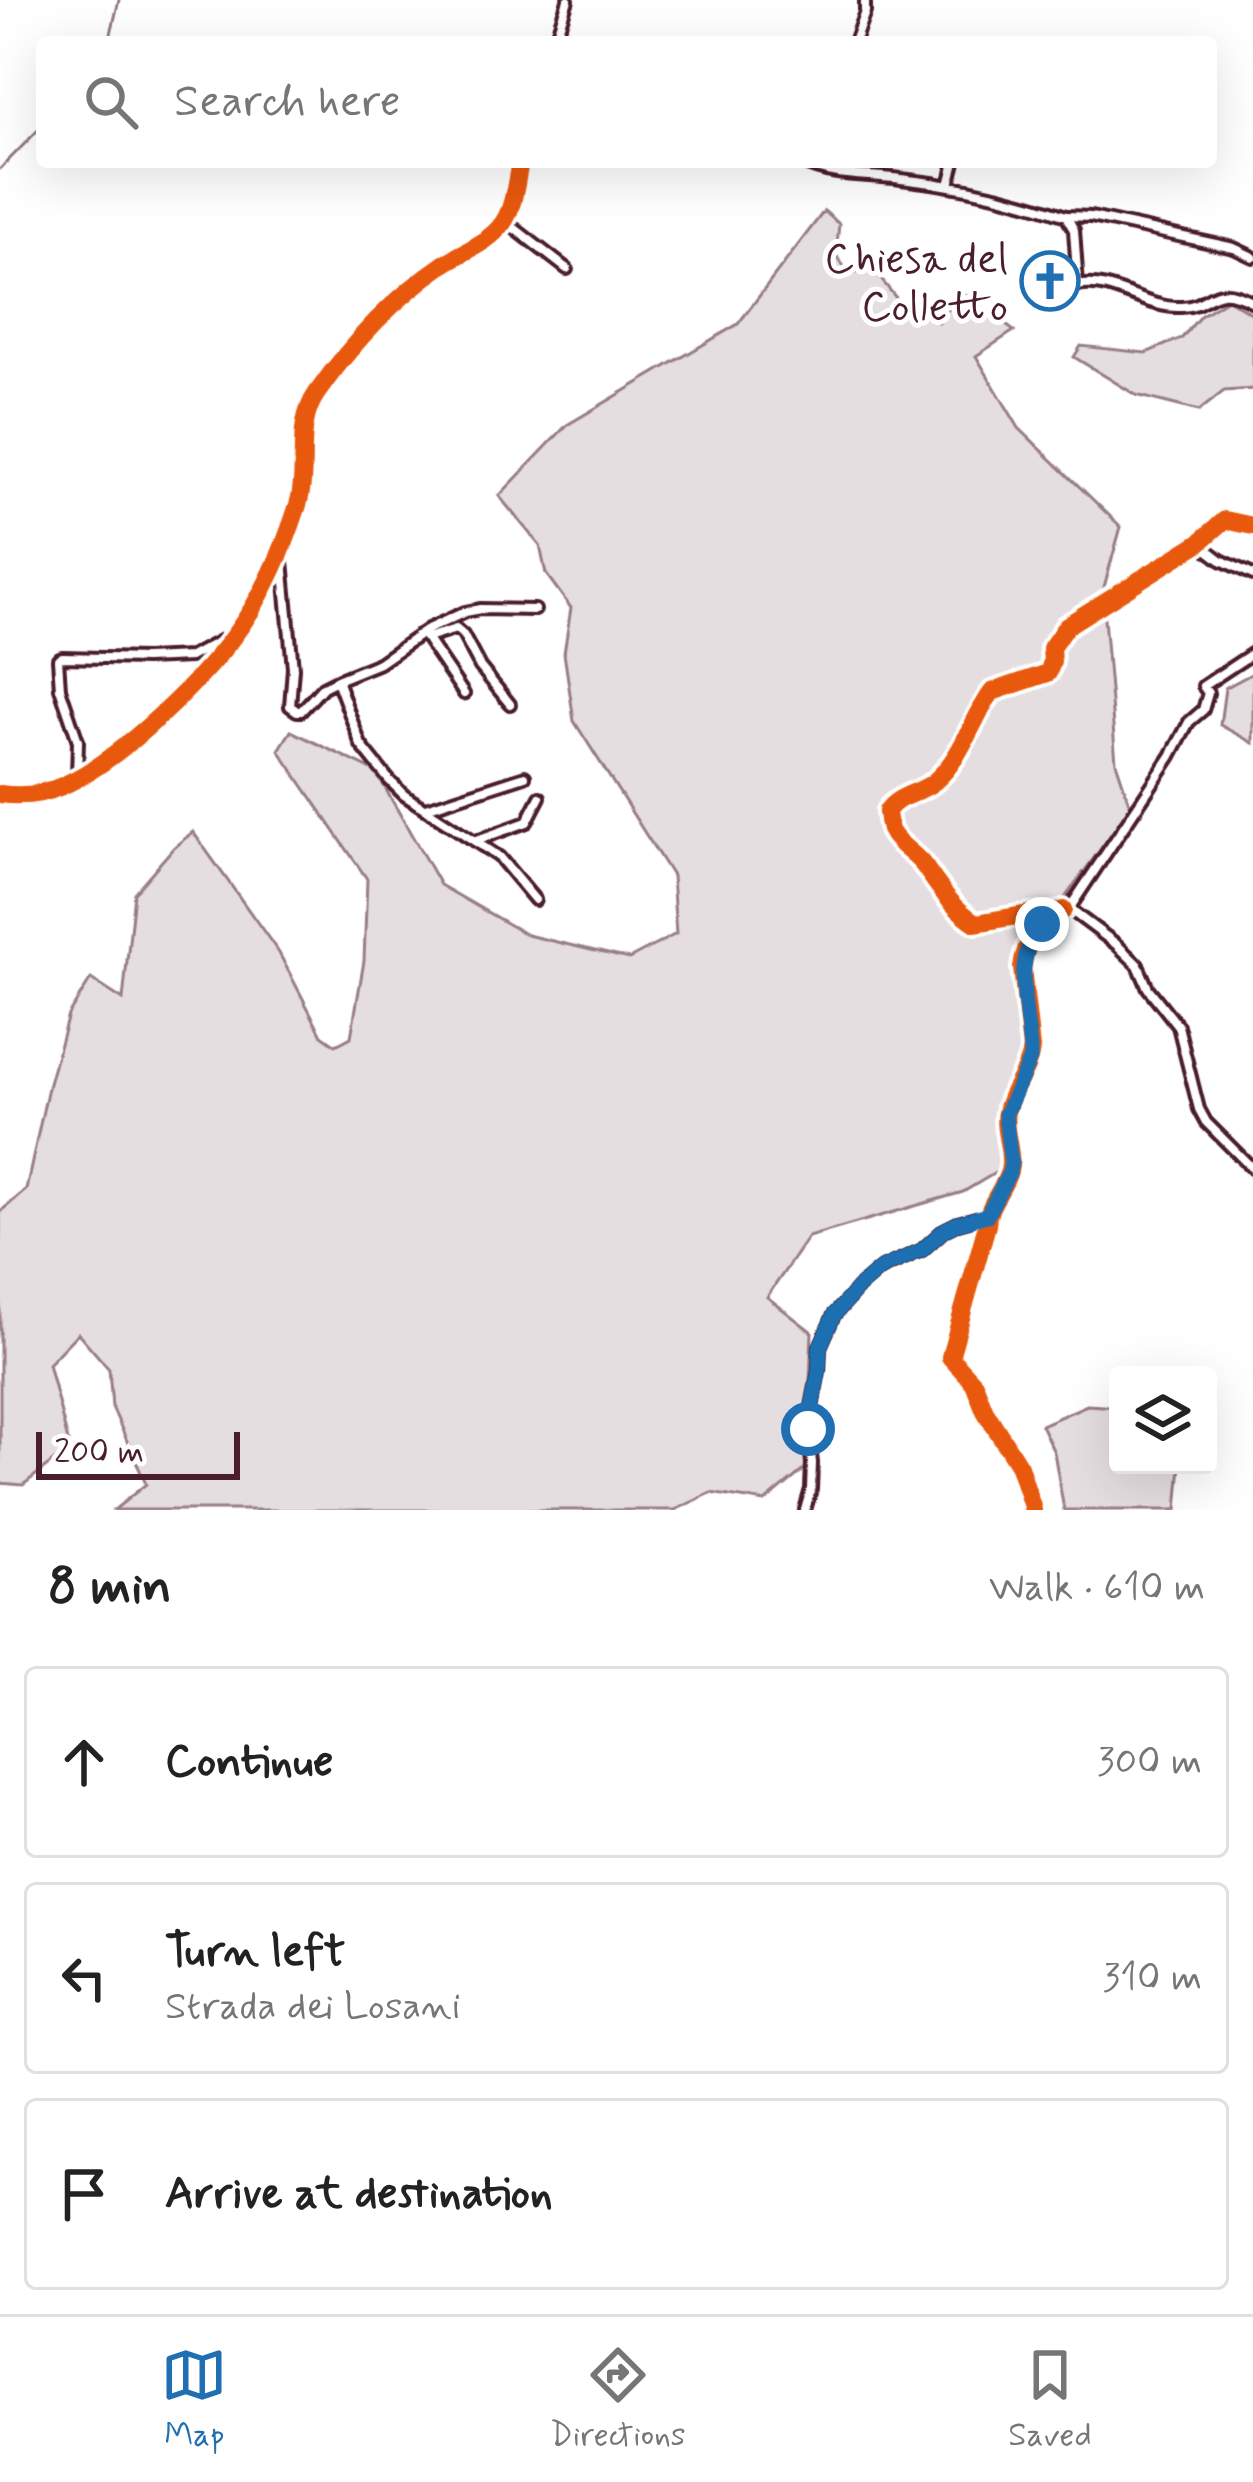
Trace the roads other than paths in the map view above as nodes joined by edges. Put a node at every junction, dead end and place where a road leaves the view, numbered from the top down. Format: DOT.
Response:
graph roads {
  1 [pos="568,0"];
  2 [pos="865,0"];
  3 [pos="556,36"];
  4 [pos="856,36"];
  5 [pos="518,168"];
  6 [pos="819,168"];
  7 [pos="953,168"];
  8 [pos="949,185"];
  9 [pos="1066,216"];
  10 [pos="505,221"];
  11 [pos="1253,257"];
  12 [pos="567,269"];
  13 [pos="1253,302"];
  14 [pos="1253,526"];
  15 [pos="1198,543"];
  16 [pos="282,548"];
  17 [pos="1253,575"];
  18 [pos="283,578"];
  19 [pos="258,599"];
  20 [pos="535,610"];
  21 [pos="237,632"];
  22 [pos="423,637"];
  23 [pos="1253,653"];
  24 [pos="337,680"];
  25 [pos="464,694"];
  26 [pos="510,704"];
  27 [pos="525,776"];
  28 [pos="77,777"];
  29 [pos="0,794"];
  30 [pos="540,797"];
  31 [pos="424,808"];
  32 [pos="473,842"];
  33 [pos="535,900"];
  34 [pos="1069,909"];
  35 [pos="1054,913"];
  36 [pos="1253,1168"];
  37 [pos="987,1215"];
  38 [pos="805,1510"];
  39 [pos="1033,1510"];
  1 -- 3 [label="street"];
  2 -- 4 [label="street"];
  5 -- 10 [label="street"];
  6 -- 8 [label="street"];
  7 -- 8 [label="street"];
  8 -- 9 [label="street"];
  9 -- 11 [label="street"];
  9 -- 13 [label="street"];
  10 -- 12 [label="street"];
  10 -- 16 [label="street"];
  14 -- 15 [label="street"];
  15 -- 17 [label="street"];
  15 -- 35 [label="street"];
  16 -- 18 [label="street"];
  16 -- 19 [label="street"];
  18 -- 19 [label="street"];
  18 -- 24 [label="street"];
  19 -- 21 [label="street"];
  20 -- 22 [label="street"];
  21 -- 28 [label="street"];
  21 -- 28 [label="street"];
  22 -- 24 [label="street"];
  22 -- 25 [label="street"];
  22 -- 26 [label="street"];
  23 -- 34 [label="street"];
  24 -- 31 [label="street"];
  27 -- 31 [label="street"];
  28 -- 29 [label="street"];
  30 -- 32 [label="street"];
  31 -- 32 [label="street"];
  32 -- 33 [label="street"];
  34 -- 35 [label="street"];
  34 -- 36 [label="street"];
  35 -- 37 [label="street"];
  37 -- 38 [label="street"];
  37 -- 39 [label="street"];
}
